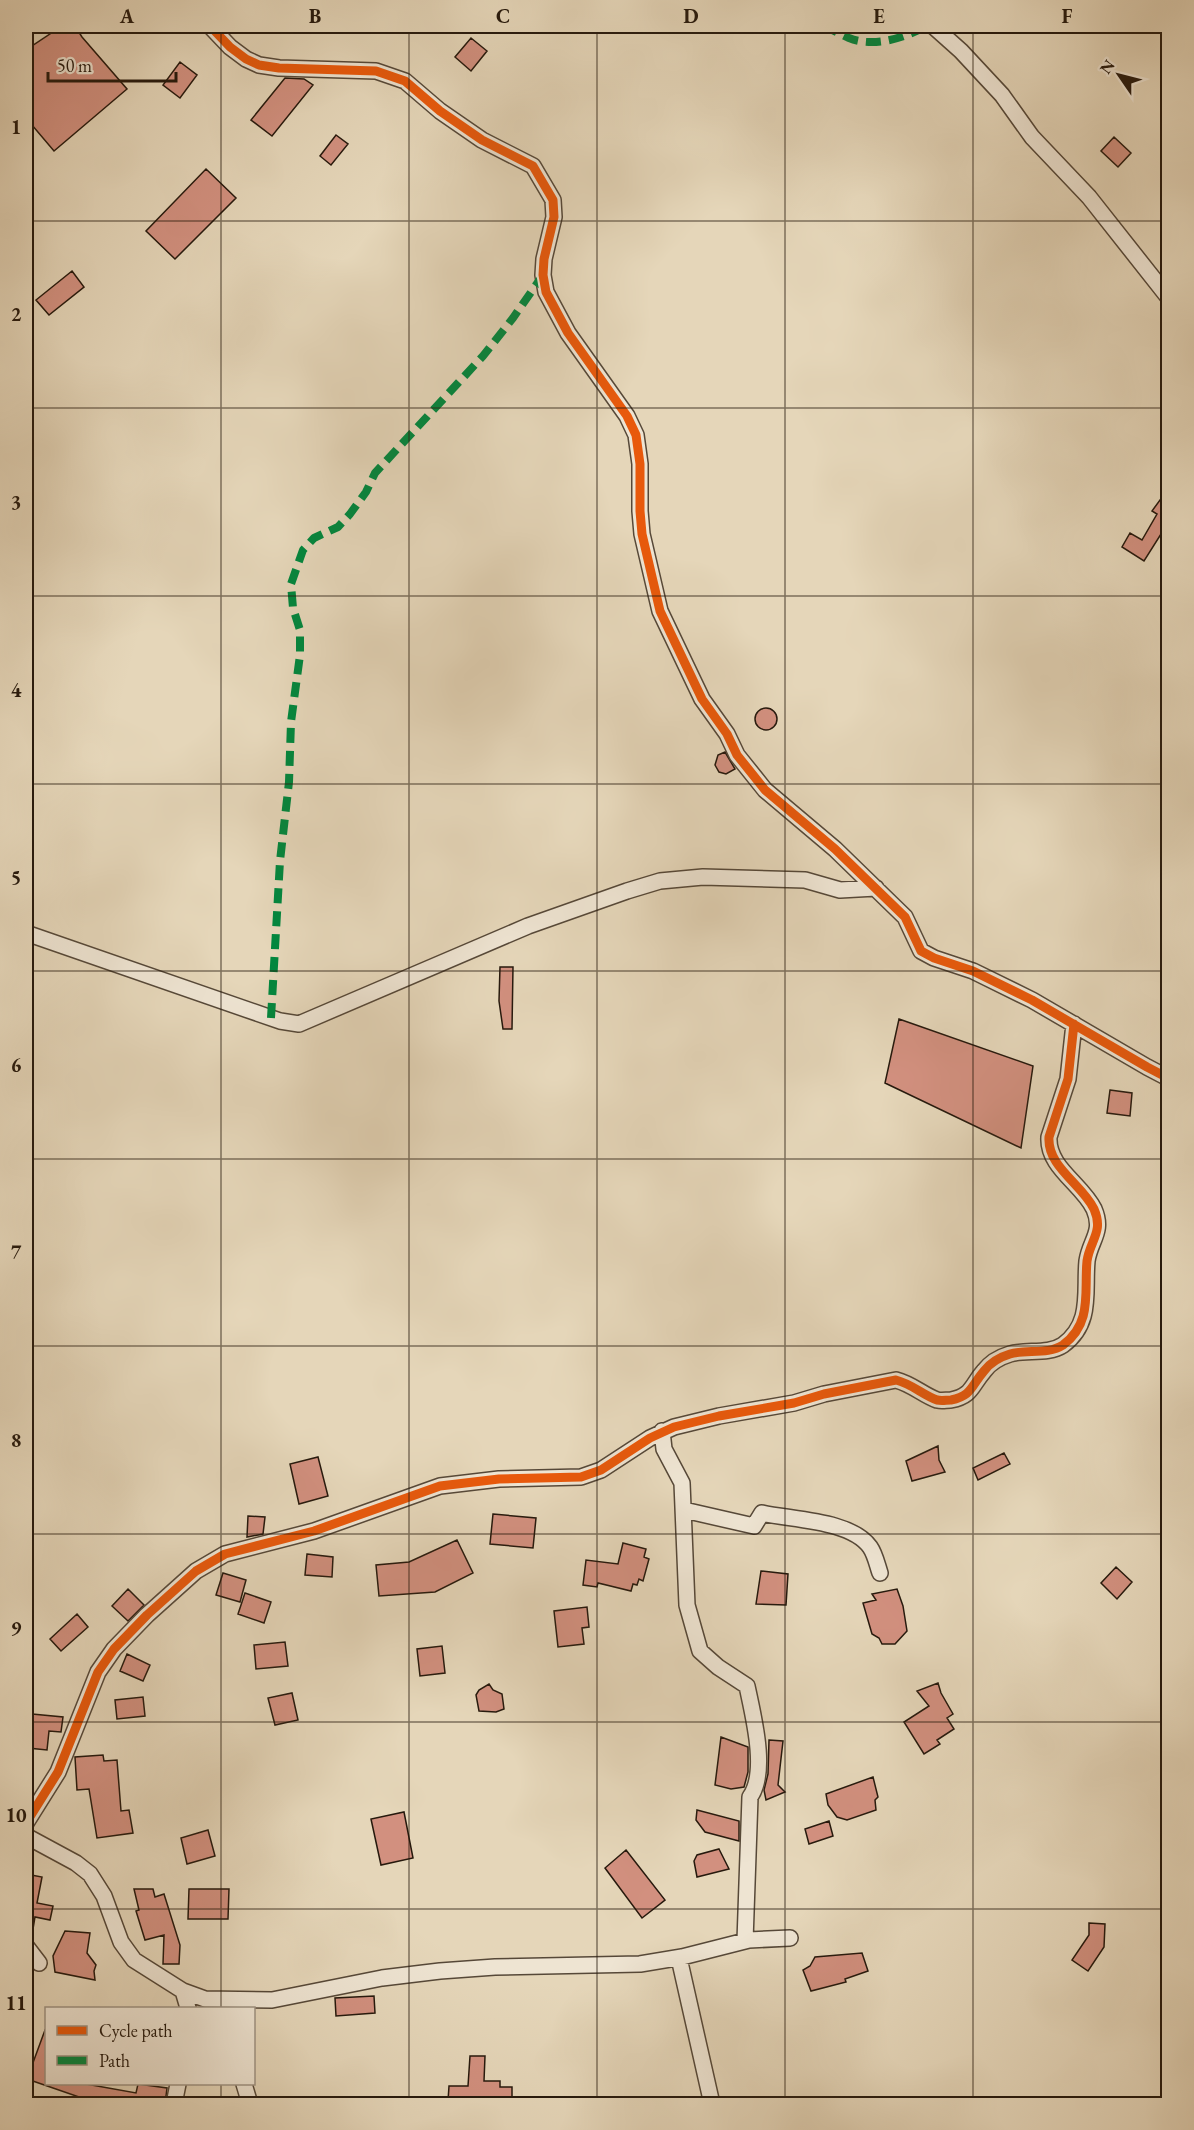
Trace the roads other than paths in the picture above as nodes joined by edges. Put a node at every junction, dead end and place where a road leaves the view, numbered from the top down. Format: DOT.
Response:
graph roads {
  1 [pos="210,26"];
  2 [pos="933,26"];
  3 [pos="1168,297"];
  4 [pos="876,888"];
  5 [pos="26,933"];
  6 [pos="1074,1024"];
  7 [pos="1168,1078"];
  8 [pos="662,1431"];
  9 [pos="684,1510"];
  10 [pos="880,1573"];
  11 [pos="26,1823"];
  12 [pos="26,1836"];
  13 [pos="790,1938"];
  14 [pos="745,1941"];
  15 [pos="26,1946"];
  16 [pos="679,1958"];
  17 [pos="39,1963"];
  18 [pos="183,1991"];
  19 [pos="207,2004"];
  20 [pos="189,2007"];
  21 [pos="178,2085"];
  22 [pos="244,2085"];
  23 [pos="174,2104"];
  24 [pos="250,2104"];
  25 [pos="712,2104"];
  1 -- 4 [label="street"];
  2 -- 3 [label="street"];
  4 -- 5 [label="street"];
  4 -- 6 [label="street"];
  6 -- 7 [label="street"];
  6 -- 8 [label="street"];
  8 -- 9 [label="street"];
  8 -- 11 [label="street"];
  9 -- 10 [label="street"];
  9 -- 14 [label="street"];
  12 -- 18 [label="street"];
  13 -- 14 [label="street"];
  14 -- 16 [label="street"];
  15 -- 17 [label="street"];
  16 -- 19 [label="street"];
  16 -- 25 [label="street"];
  18 -- 19 [label="street"];
  18 -- 20 [label="street"];
  21 -- 23 [label="street"];
  22 -- 24 [label="street"];
}
